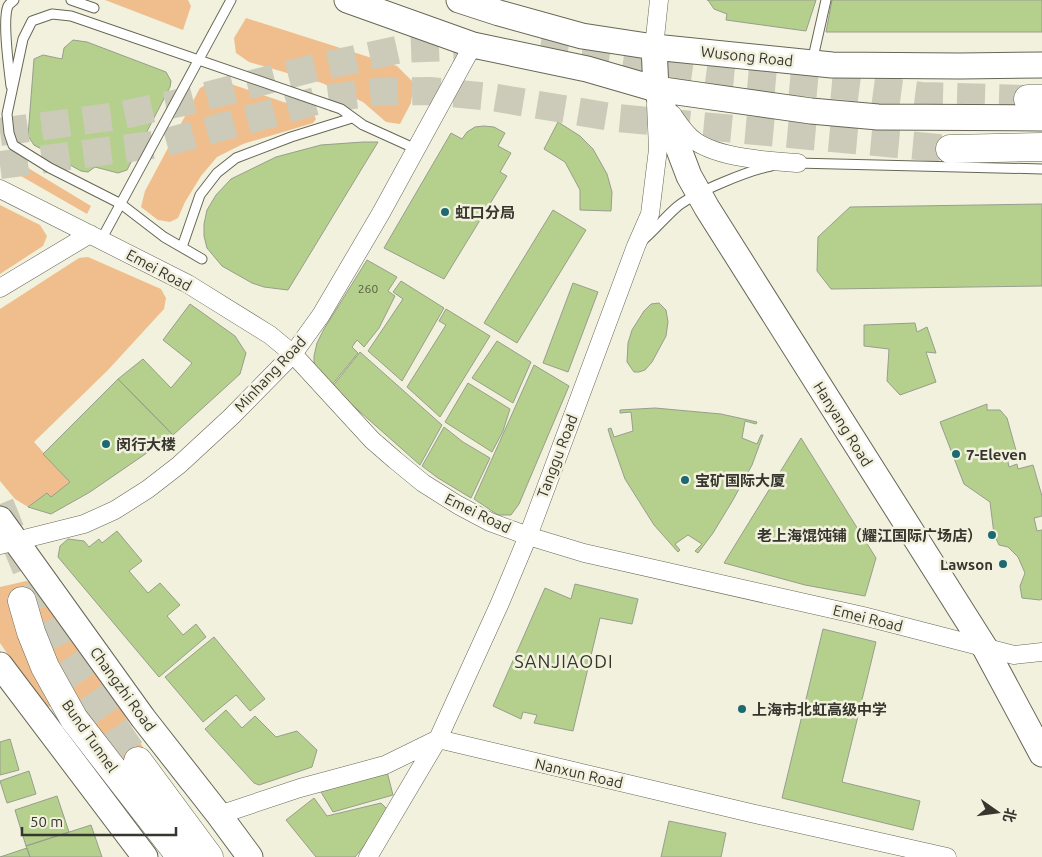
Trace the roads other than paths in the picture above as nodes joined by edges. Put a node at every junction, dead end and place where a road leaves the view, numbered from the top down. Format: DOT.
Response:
graph roads {
  1 [pos="14,0"];
  2 [pos="71,0"];
  3 [pos="231,0"];
  4 [pos="347,0"];
  5 [pos="458,0"];
  6 [pos="659,0"];
  7 [pos="826,0"];
  8 [pos="94,8"];
  9 [pos="473,45"];
  10 [pos="654,47"];
  11 [pos="199,60"];
  12 [pos="812,62"];
  13 [pos="1042,65"];
  14 [pos="656,89"];
  15 [pos="12,91"];
  16 [pos="1037,105"];
  17 [pos="352,118"];
  18 [pos="1042,147"];
  19 [pos="416,149"];
  20 [pos="950,149"];
  21 [pos="798,163"];
  22 [pos="1042,169"];
  23 [pos="0,188"];
  24 [pos="699,194"];
  25 [pos="121,204"];
  26 [pos="96,237"];
  27 [pos="636,246"];
  28 [pos="182,247"];
  29 [pos="202,259"];
  30 [pos="0,288"];
  31 [pos="293,354"];
  32 [pos="0,519"];
  33 [pos="528,536"];
  34 [pos="8,543"];
  35 [pos="22,602"];
  36 [pos="984,648"];
  37 [pos="1042,652"];
  38 [pos="0,665"];
  39 [pos="438,739"];
  40 [pos="1042,754"];
  41 [pos="138,761"];
  42 [pos="219,815"];
  43 [pos="136,854"];
  44 [pos="181,857"];
  45 [pos="209,857"];
  46 [pos="250,857"];
  47 [pos="368,857"];
  48 [pos="947,857"];
  1 -- 15 [label="lane"];
  2 -- 8 [label="lane"];
  3 -- 11 [label="lane"];
  4 -- 9 [label="main road"];
  5 -- 10 [label="main road, Wusong Road"];
  6 -- 10 [label="street, Tanggu Road"];
  7 -- 12 [label="lane"];
  9 -- 14 [label="main road"];
  9 -- 19 [label="street, Minhang Road"];
  10 -- 12 [label="main road, Wusong Road"];
  10 -- 14 [label="main road, Tanggu Road"];
  11 -- 15 [label="lane"];
  11 -- 17 [label="lane"];
  11 -- 25 [label="lane"];
  12 -- 13 [label="main road, Wusong Road"];
  14 -- 16 [label="main road"];
  14 -- 21 [label="street"];
  14 -- 24 [label="main road, Hanyang Road"];
  14 -- 27 [label="street, Tanggu Road"];
  15 -- 25 [label="lane"];
  17 -- 19 [label="lane"];
  17 -- 28 [label="lane"];
  18 -- 20 [label="main road"];
  19 -- 31 [label="street, Minhang Road"];
  21 -- 22 [label="lane"];
  21 -- 24 [label="lane"];
  23 -- 26 [label="street, Emei Road"];
  24 -- 27 [label="lane"];
  24 -- 36 [label="main road, Hanyang Road"];
  25 -- 26 [label="lane"];
  25 -- 28 [label="lane"];
  26 -- 30 [label="street"];
  26 -- 31 [label="street, Emei Road"];
  27 -- 33 [label="street, Tanggu Road"];
  28 -- 29 [label="lane"];
  31 -- 33 [label="street, Emei Road"];
  31 -- 34 [label="street, Minhang Road"];
  32 -- 34 [label="main road, Changzhi Road"];
  33 -- 36 [label="street, Emei Road"];
  33 -- 39 [label="street, Tanggu Road"];
  34 -- 42 [label="main road, Changzhi Road"];
  35 -- 44 [label="main road, Bund Tunnel"];
  36 -- 37 [label="street, Emei Road"];
  36 -- 40 [label="main road, Hanyang Road"];
  38 -- 43 [label="main road"];
  39 -- 42 [label="street"];
  39 -- 47 [label="street, Tanggu Road"];
  39 -- 48 [label="street, Nanxun Road"];
  41 -- 45 [label="main road, Bund Tunnel"];
  42 -- 46 [label="main road, Changzhi Road"];
}
